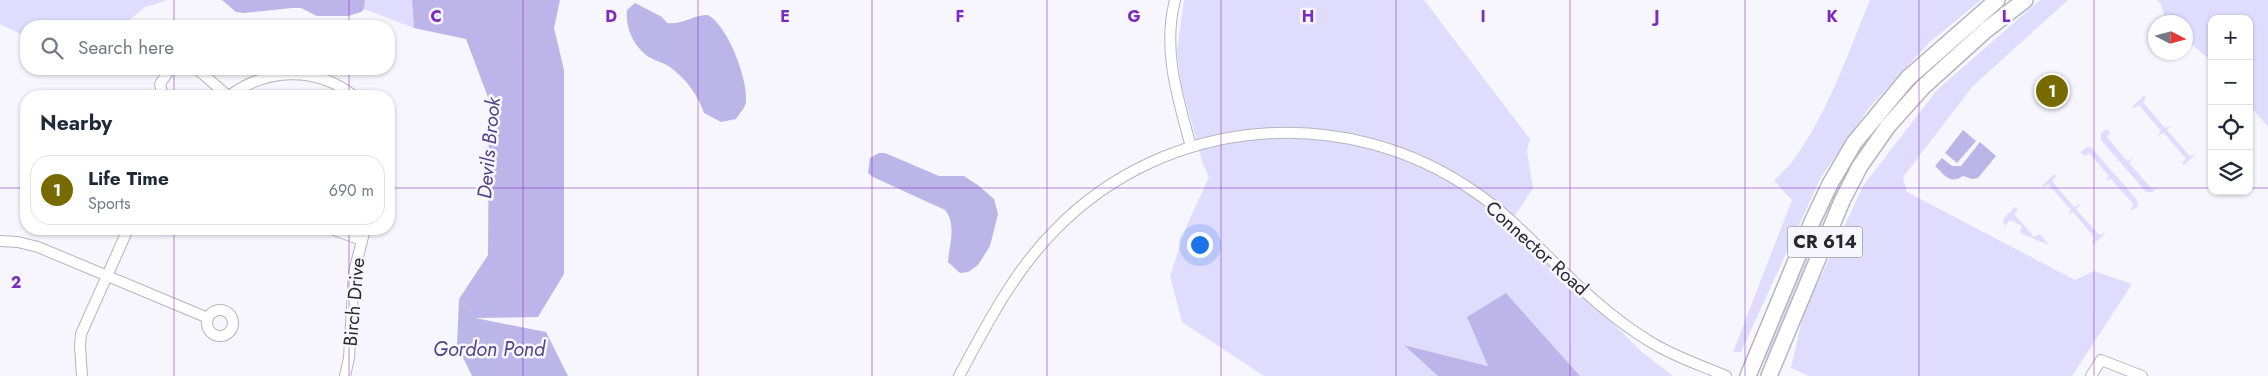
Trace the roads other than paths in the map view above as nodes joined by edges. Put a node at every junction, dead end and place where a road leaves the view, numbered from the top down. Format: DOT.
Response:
graph roads {
  1 [pos="1175,0"];
  2 [pos="1997,0"];
  3 [pos="2014,0"];
  4 [pos="2024,0"];
  5 [pos="1986,30"];
  6 [pos="166,75"];
  7 [pos="204,75"];
  8 [pos="280,75"];
  9 [pos="306,75"];
  10 [pos="160,90"];
  11 [pos="222,90"];
  12 [pos="239,90"];
  13 [pos="344,90"];
  14 [pos="1192,147"];
  15 [pos="125,235"];
  16 [pos="348,235"];
  17 [pos="363,235"];
  18 [pos="361,240"];
  19 [pos="0,241"];
  20 [pos="106,275"];
  21 [pos="208,318"];
  22 [pos="82,376"];
  23 [pos="345,376"];
  24 [pos="959,376"];
  25 [pos="1726,376"];
  26 [pos="1748,376"];
  27 [pos="1769,376"];
  28 [pos="2091,376"];
  29 [pos="2142,376"];
  1 -- 14 [label="street"];
  2 -- 26 [label="highway, CR 614"];
  3 -- 5 [label="highway"];
  4 -- 5 [label="highway"];
  5 -- 27 [label="highway, CR 614"];
  6 -- 10 [label="street"];
  7 -- 11 [label="street"];
  8 -- 12 [label="street"];
  9 -- 13 [label="street"];
  14 -- 24 [label="street, Connector Road"];
  14 -- 25 [label="street, Connector Road"];
  15 -- 20 [label="street"];
  16 -- 18 [label="street"];
  17 -- 18 [label="street, Birch Drive"];
  18 -- 23 [label="street, Birch Drive"];
  19 -- 20 [label="street"];
  20 -- 21 [label="street"];
  20 -- 22 [label="street"];
  28 -- 29 [label="street"];
}
